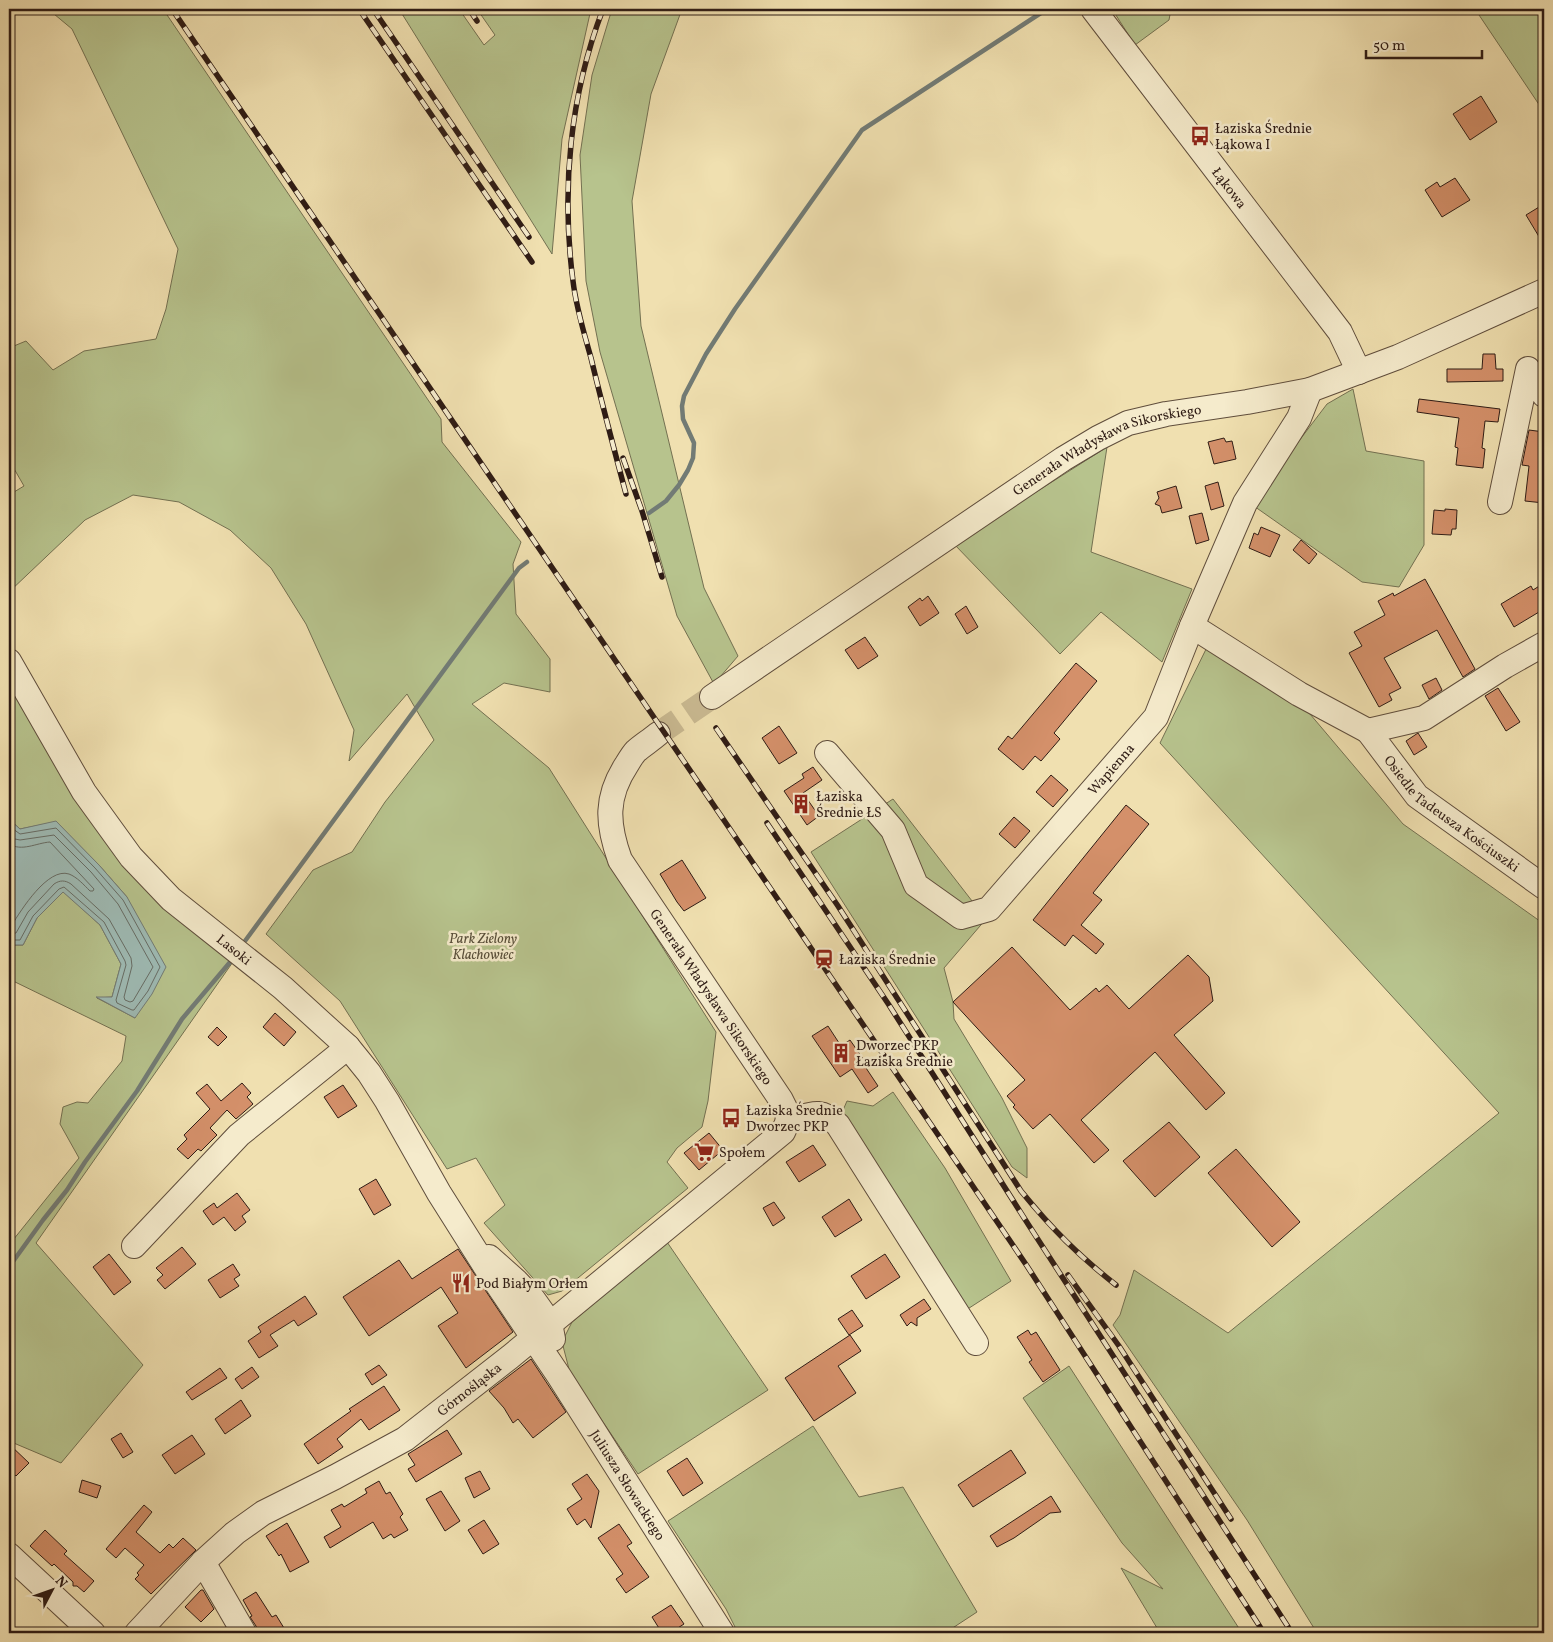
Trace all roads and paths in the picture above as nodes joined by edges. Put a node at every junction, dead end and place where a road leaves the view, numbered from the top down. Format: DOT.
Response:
graph roads {
  1 [pos="1093,9"];
  2 [pos="1544,291"];
  3 [pos="1359,372"];
  4 [pos="1310,390"];
  5 [pos="1544,395"];
  6 [pos="1500,502"];
  7 [pos="1192,626"];
  8 [pos="1544,644"];
  9 [pos="9,661"];
  10 [pos="712,697"];
  11 [pos="1368,731"];
  12 [pos="658,734"];
  13 [pos="827,753"];
  14 [pos="1544,886"];
  15 [pos="348,1047"];
  16 [pos="788,1121"];
  17 [pos="134,1246"];
  18 [pos="542,1330"];
  19 [pos="976,1343"];
  20 [pos="9,1555"];
  21 [pos="203,1562"];
  22 [pos="93,1633"];
  23 [pos="137,1633"];
  24 [pos="244,1633"];
  25 [pos="722,1633"];
  1 -- 3 [label="street, Łąkowa"];
  2 -- 3 [label="street, Generała Władysława Sikorskiego"];
  3 -- 4 [label="street, Generała Władysława Sikorskiego"];
  4 -- 7 [label="street, Wapienna"];
  4 -- 10 [label="street, Generała Władysława Sikorskiego"];
  5 -- 6 [label="street"];
  7 -- 11 [label="street, Osiedle Tadeusza Kościuszki"];
  7 -- 13 [label="street, Wapienna"];
  8 -- 11 [label="street"];
  9 -- 15 [label="street, Lasoki"];
  11 -- 14 [label="street, Osiedle Tadeusza Kościuszki"];
  12 -- 16 [label="street, Generała Władysława Sikorskiego"];
  15 -- 17 [label="street"];
  15 -- 18 [label="street, Lasoki"];
  16 -- 18 [label="street, Górnośląska"];
  16 -- 19 [label="street"];
  18 -- 21 [label="street, Górnośląska"];
  18 -- 25 [label="street, Juliusza Słowackiego"];
  20 -- 22 [label="street"];
  21 -- 23 [label="street, Górnośląska"];
  21 -- 24 [label="street"];
}
